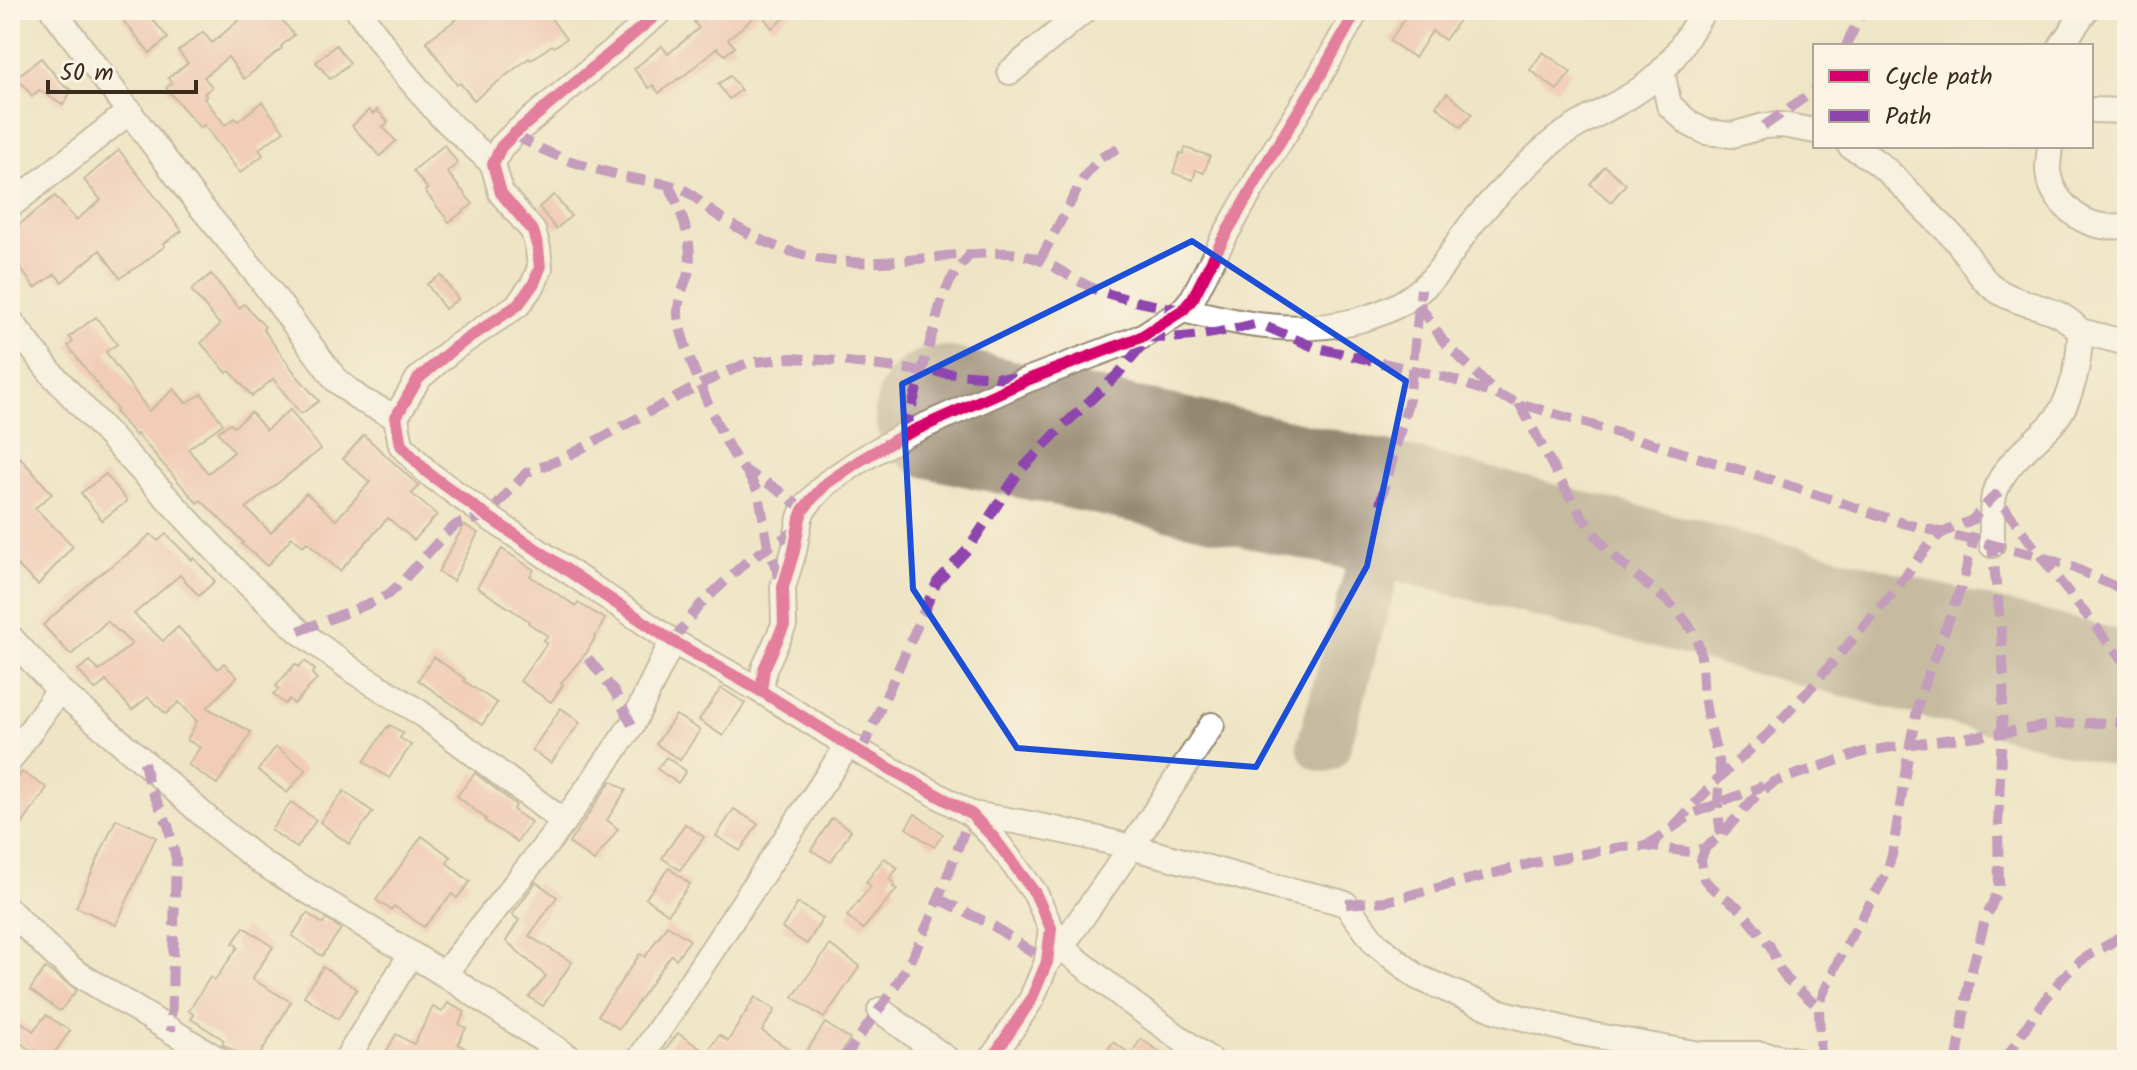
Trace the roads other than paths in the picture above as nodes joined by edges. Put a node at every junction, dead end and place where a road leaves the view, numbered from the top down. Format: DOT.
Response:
graph roads {
  1 [pos="53,10"];
  2 [pos="358,10"];
  3 [pos="662,10"];
  4 [pos="1085,10"];
  5 [pos="1357,10"];
  6 [pos="1704,10"];
  7 [pos="2086,10"];
  8 [pos="2062,44"];
  9 [pos="1662,71"];
  10 [pos="1010,72"];
  11 [pos="2093,110"];
  12 [pos="130,111"];
  13 [pos="2127,111"];
  14 [pos="1813,130"];
  15 [pos="1854,148"];
  16 [pos="2050,148"];
  17 [pos="493,164"];
  18 [pos="10,206"];
  19 [pos="2127,226"];
  20 [pos="1183,310"];
  21 [pos="10,320"];
  22 [pos="2080,331"];
  23 [pos="2127,343"];
  24 [pos="396,417"];
  25 [pos="1992,545"];
  26 [pos="10,637"];
  27 [pos="672,641"];
  28 [pos="59,690"];
  29 [pos="761,691"];
  30 [pos="1212,725"];
  31 [pos="848,745"];
  32 [pos="10,760"];
  33 [pos="971,814"];
  34 [pos="564,822"];
  35 [pos="1131,848"];
  36 [pos="10,911"];
  37 [pos="411,954"];
  38 [pos="1054,954"];
  39 [pos="444,974"];
  40 [pos="880,1010"];
  41 [pos="219,1060"];
  42 [pos="346,1060"];
  43 [pos="573,1060"];
  44 [pos="639,1060"];
  45 [pos="948,1060"];
  46 [pos="991,1060"];
  47 [pos="1210,1060"];
  48 [pos="1796,1060"];
  1 -- 12 [label="street"];
  2 -- 17 [label="street"];
  3 -- 17 [label="street"];
  4 -- 10 [label="street"];
  5 -- 20 [label="street"];
  6 -- 9 [label="street"];
  7 -- 8 [label="street"];
  9 -- 14 [label="street"];
  9 -- 20 [label="street"];
  11 -- 13 [label="street"];
  12 -- 18 [label="street"];
  12 -- 24 [label="street"];
  15 -- 22 [label="street"];
  16 -- 19 [label="street"];
  17 -- 24 [label="street"];
  20 -- 29 [label="street"];
  21 -- 34 [label="street"];
  22 -- 23 [label="street"];
  22 -- 25 [label="street"];
  24 -- 27 [label="street"];
  26 -- 28 [label="street"];
  27 -- 29 [label="street"];
  27 -- 34 [label="street"];
  28 -- 32 [label="street"];
  28 -- 37 [label="street"];
  29 -- 31 [label="street"];
  30 -- 35 [label="street"];
  31 -- 33 [label="street"];
  31 -- 44 [label="street"];
  33 -- 35 [label="street"];
  33 -- 38 [label="street"];
  34 -- 39 [label="street"];
  35 -- 38 [label="street"];
  35 -- 48 [label="street"];
  36 -- 41 [label="street"];
  37 -- 39 [label="street"];
  37 -- 42 [label="street"];
  38 -- 46 [label="street"];
  38 -- 47 [label="street"];
  39 -- 43 [label="street"];
  40 -- 45 [label="street"];
}
